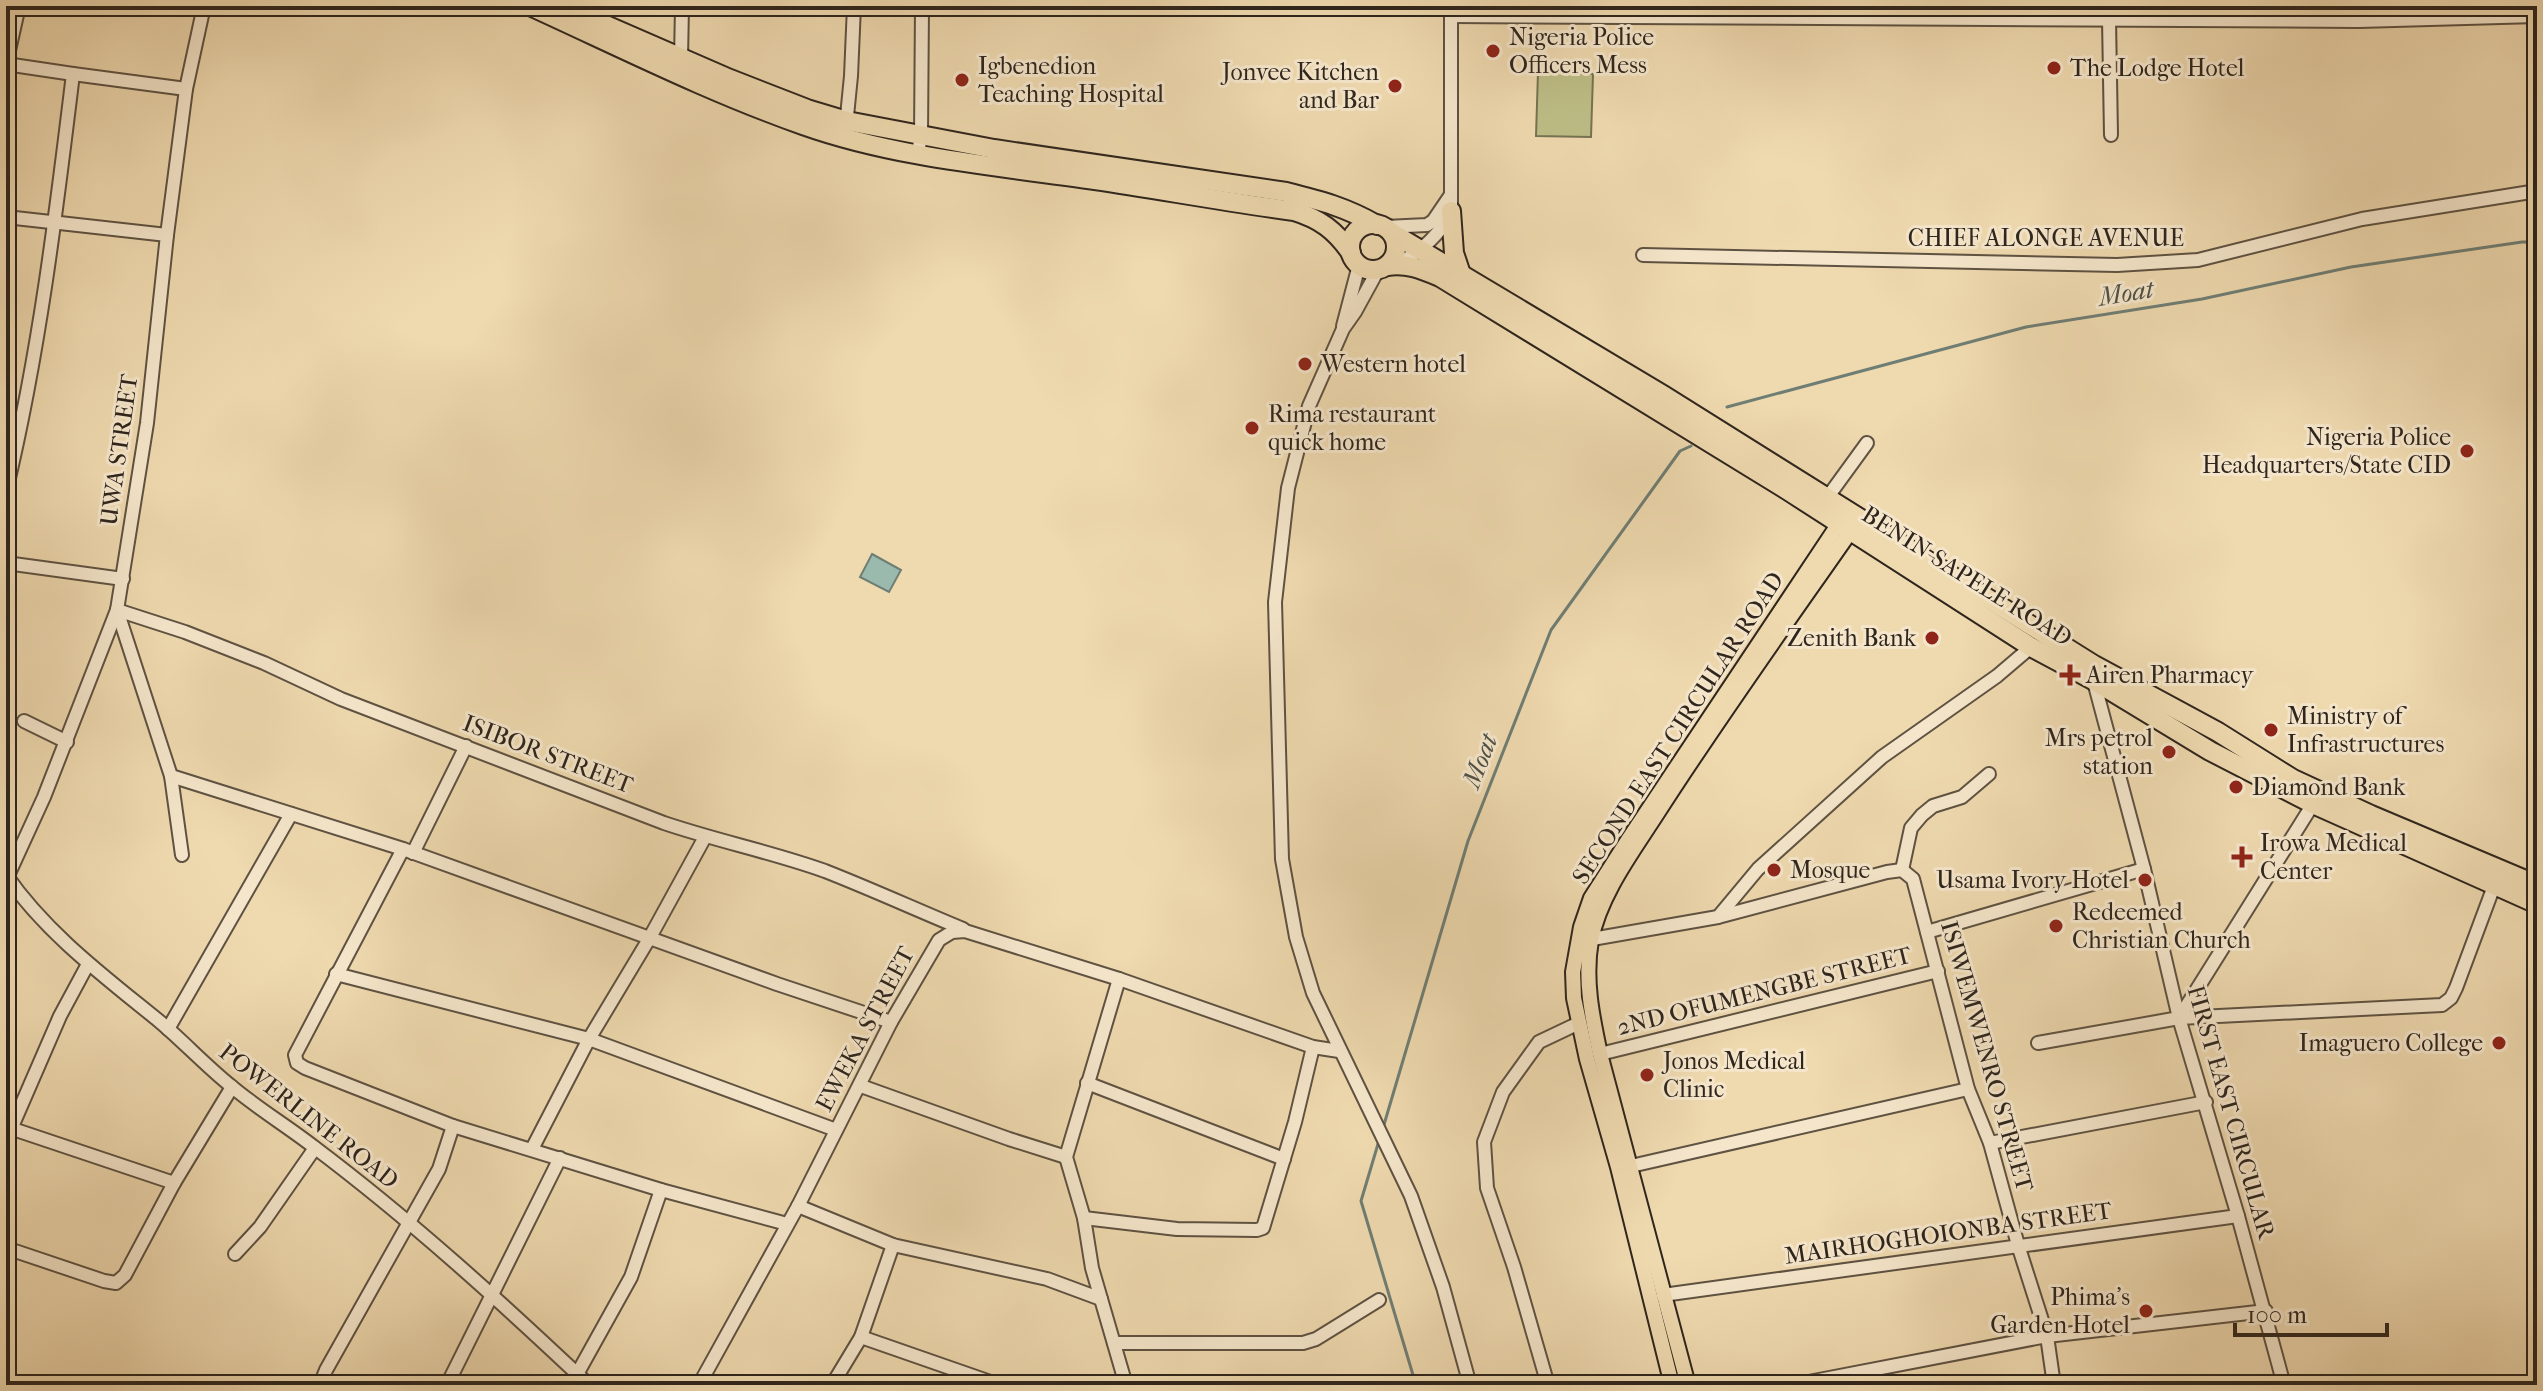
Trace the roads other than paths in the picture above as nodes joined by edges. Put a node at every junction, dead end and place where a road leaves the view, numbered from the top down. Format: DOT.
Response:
graph roads {
  1 [pos="19,6"];
  2 [pos="204,6"];
  3 [pos="530,6"];
  4 [pos="562,6"];
  5 [pos="682,6"];
  6 [pos="854,6"];
  7 [pos="922,6"];
  8 [pos="1451,11"];
  9 [pos="2032,12"];
  10 [pos="2537,16"];
  11 [pos="2109,19"];
  12 [pos="681,59"];
  13 [pos="6,64"];
  14 [pos="73,74"];
  15 [pos="186,89"];
  16 [pos="846,129"];
  17 [pos="2111,135"];
  18 [pos="919,144"];
  19 [pos="2537,191"];
  20 [pos="1451,202"];
  21 [pos="6,217"];
  22 [pos="55,224"];
  23 [pos="1385,228"];
  24 [pos="167,235"];
  25 [pos="1421,249"];
  26 [pos="1643,255"];
  27 [pos="1355,259"];
  28 [pos="1388,267"];
  29 [pos="1461,274"];
  30 [pos="1343,329"];
  31 [pos="1867,443"];
  32 [pos="6,491"];
  33 [pos="1827,498"];
  34 [pos="1844,528"];
  35 [pos="6,563"];
  36 [pos="123,579"];
  37 [pos="117,610"];
  38 [pos="2031,647"];
  39 [pos="2093,672"];
  40 [pos="24,721"];
  41 [pos="67,742"];
  42 [pos="466,746"];
  43 [pos="1989,774"];
  44 [pos="171,776"];
  45 [pos="2313,804"];
  46 [pos="291,814"];
  47 [pos="705,837"];
  48 [pos="408,851"];
  49 [pos="182,855"];
  50 [pos="2144,869"];
  51 [pos="1902,870"];
  52 [pos="6,878"];
  53 [pos="2537,885"];
  54 [pos="2494,886"];
  55 [pos="2537,904"];
  56 [pos="1718,917"];
  57 [pos="965,931"];
  58 [pos="1927,932"];
  59 [pos="649,939"];
  60 [pos="1592,939"];
  61 [pos="88,964"];
  62 [pos="1938,971"];
  63 [pos="336,974"];
  64 [pos="1119,979"];
  65 [pos="2179,1018"];
  66 [pos="891,1022"];
  67 [pos="1579,1023"];
  68 [pos="168,1029"];
  69 [pos="589,1039"];
  70 [pos="2038,1043"];
  71 [pos="1313,1047"];
  72 [pos="1339,1051"];
  73 [pos="1600,1054"];
  74 [pos="1087,1083"];
  75 [pos="861,1086"];
  76 [pos="232,1087"];
  77 [pos="1968,1089"];
  78 [pos="2206,1102"];
  79 [pos="453,1126"];
  80 [pos="9,1128"];
  81 [pos="836,1130"];
  82 [pos="1990,1143"];
  83 [pos="315,1148"];
  84 [pos="532,1149"];
  85 [pos="1066,1157"];
  86 [pos="560,1158"];
  87 [pos="1284,1159"];
  88 [pos="1631,1166"];
  89 [pos="174,1183"];
  90 [pos="661,1190"];
  91 [pos="798,1206"];
  92 [pos="2238,1216"];
  93 [pos="1084,1218"];
  94 [pos="408,1223"];
  95 [pos="787,1224"];
  96 [pos="893,1245"];
  97 [pos="2018,1245"];
  98 [pos="6,1248"];
  99 [pos="235,1254"];
  100 [pos="491,1295"];
  101 [pos="1663,1295"];
  102 [pos="1101,1299"];
  103 [pos="1379,1300"];
  104 [pos="2266,1311"];
  105 [pos="2047,1336"];
  106 [pos="861,1337"];
  107 [pos="1114,1343"];
  108 [pos="574,1380"];
  109 [pos="320,1385"];
  110 [pos="447,1385"];
  111 [pos="589,1385"];
  112 [pos="699,1385"];
  113 [pos="832,1385"];
  114 [pos="999,1385"];
  115 [pos="1126,1385"];
  116 [pos="1470,1385"];
  117 [pos="1548,1385"];
  118 [pos="1672,1385"];
  119 [pos="1688,1385"];
  120 [pos="1793,1385"];
  121 [pos="2054,1385"];
  122 [pos="2284,1385"];
  1 -- 13 [label="street"];
  2 -- 15 [label="street, UWA STREET"];
  3 -- 16 [label="highway"];
  4 -- 12 [label="highway"];
  5 -- 12 [label="street"];
  6 -- 16 [label="street"];
  7 -- 18 [label="street"];
  8 -- 9 [label="street"];
  8 -- 20 [label="street"];
  9 -- 11 [label="street"];
  10 -- 11 [label="street"];
  11 -- 17 [label="street"];
  12 -- 16 [label="highway"];
  13 -- 14 [label="street"];
  14 -- 15 [label="street"];
  14 -- 22 [label="street"];
  15 -- 24 [label="street, UWA STREET"];
  16 -- 18 [label="highway"];
  18 -- 23 [label="highway, BENIN-SAPELE ROAD"];
  18 -- 27 [label="highway"];
  19 -- 26 [label="street, CHIEF ALONGE AVENUE"];
  20 -- 23 [label="street"];
  20 -- 25 [label="street"];
  20 -- 29 [label="highway"];
  21 -- 22 [label="street"];
  22 -- 24 [label="street"];
  22 -- 32 [label="street"];
  23 -- 25 [label="highway, BENIN-SAPELE ROAD"];
  23 -- 27 [label="highway"];
  23 -- 28 [label="highway"];
  24 -- 36 [label="street, UWA STREET"];
  25 -- 28 [label="street"];
  25 -- 29 [label="highway, BENIN-SAPELE ROAD"];
  27 -- 28 [label="highway"];
  27 -- 30 [label="street"];
  28 -- 30 [label="street"];
  28 -- 34 [label="highway, BENIN-SAPELE ROAD"];
  29 -- 33 [label="highway, BENIN-SAPELE ROAD"];
  30 -- 72 [label="street"];
  31 -- 33 [label="street"];
  33 -- 39 [label="highway, BENIN-SAPELE ROAD"];
  34 -- 38 [label="highway, BENIN-SAPELE ROAD"];
  34 -- 60 [label="main road, SECOND EAST CIRCULAR ROAD"];
  34 -- 67 [label="main road, SECOND EAST CIRCULAR ROAD"];
  35 -- 36 [label="street"];
  36 -- 37 [label="street, UWA STREET"];
  37 -- 41 [label="street, UWA STREET"];
  37 -- 42 [label="street, ISIBOR STREET"];
  37 -- 44 [label="street"];
  38 -- 39 [label="highway, BENIN-SAPELE ROAD"];
  38 -- 56 [label="street"];
  39 -- 45 [label="highway, BENIN-SAPELE ROAD"];
  39 -- 50 [label="street, FIRST EAST CIRCULAR"];
  39 -- 53 [label="highway, BENIN-SAPELE ROAD"];
  40 -- 41 [label="street"];
  41 -- 52 [label="street, UWA STREET"];
  42 -- 47 [label="street, ISIBOR STREET"];
  42 -- 48 [label="street"];
  43 -- 51 [label="street"];
  44 -- 46 [label="street"];
  44 -- 49 [label="street"];
  45 -- 54 [label="highway, BENIN-SAPELE ROAD"];
  45 -- 65 [label="street"];
  46 -- 48 [label="street"];
  46 -- 68 [label="street"];
  47 -- 57 [label="street, ISIBOR STREET"];
  47 -- 59 [label="street"];
  48 -- 59 [label="street"];
  48 -- 63 [label="street"];
  50 -- 58 [label="street"];
  50 -- 65 [label="street, FIRST EAST CIRCULAR"];
  51 -- 56 [label="street"];
  51 -- 58 [label="street, ISIWEMWENRO STREET"];
  52 -- 61 [label="street, POWERLINE ROAD"];
  54 -- 55 [label="highway, BENIN-SAPELE ROAD"];
  54 -- 65 [label="street"];
  56 -- 60 [label="street"];
  57 -- 64 [label="street"];
  57 -- 66 [label="street, EWEKA STREET"];
  58 -- 62 [label="street, ISIWEMWENRO STREET"];
  59 -- 66 [label="street"];
  59 -- 69 [label="street"];
  60 -- 73 [label="main road, SECOND EAST CIRCULAR ROAD"];
  61 -- 68 [label="street, POWERLINE ROAD"];
  61 -- 80 [label="street"];
  62 -- 73 [label="street, 2ND OFUMENGBE STREET"];
  62 -- 77 [label="street, ISIWEMWENRO STREET"];
  63 -- 69 [label="street"];
  63 -- 79 [label="street"];
  64 -- 71 [label="street"];
  64 -- 74 [label="street"];
  65 -- 70 [label="street"];
  65 -- 78 [label="street, FIRST EAST CIRCULAR"];
  66 -- 75 [label="street, EWEKA STREET"];
  67 -- 117 [label="street"];
  67 -- 118 [label="main road, SECOND EAST CIRCULAR ROAD"];
  68 -- 76 [label="street, POWERLINE ROAD"];
  69 -- 81 [label="street"];
  69 -- 84 [label="street"];
  71 -- 72 [label="street"];
  71 -- 87 [label="street"];
  72 -- 116 [label="street"];
  73 -- 88 [label="main road, SECOND EAST CIRCULAR ROAD"];
  74 -- 85 [label="street"];
  74 -- 87 [label="street"];
  75 -- 81 [label="street, EWEKA STREET"];
  75 -- 85 [label="street"];
  76 -- 83 [label="street, POWERLINE ROAD"];
  76 -- 89 [label="street"];
  77 -- 82 [label="street, ISIWEMWENRO STREET"];
  77 -- 88 [label="street"];
  78 -- 82 [label="street"];
  78 -- 92 [label="street, FIRST EAST CIRCULAR"];
  79 -- 84 [label="street"];
  79 -- 94 [label="street"];
  80 -- 89 [label="street"];
  81 -- 91 [label="street, EWEKA STREET"];
  82 -- 97 [label="street, ISIWEMWENRO STREET"];
  83 -- 94 [label="street, POWERLINE ROAD"];
  83 -- 99 [label="street"];
  84 -- 86 [label="street"];
  85 -- 93 [label="street"];
  86 -- 90 [label="street"];
  86 -- 100 [label="street"];
  87 -- 93 [label="street"];
  88 -- 101 [label="main road, SECOND EAST CIRCULAR ROAD"];
  89 -- 98 [label="street"];
  90 -- 95 [label="street"];
  90 -- 108 [label="street"];
  91 -- 95 [label="street, EWEKA STREET"];
  91 -- 96 [label="street"];
  92 -- 97 [label="street, MAIRHOGHOIONBA STREET"];
  92 -- 104 [label="street, FIRST EAST CIRCULAR"];
  93 -- 102 [label="street"];
  94 -- 100 [label="street, POWERLINE ROAD"];
  94 -- 109 [label="street"];
  95 -- 112 [label="street, EWEKA STREET"];
  96 -- 102 [label="street"];
  96 -- 106 [label="street"];
  97 -- 101 [label="street, MAIRHOGHOIONBA STREET"];
  97 -- 105 [label="street, ISIWEMWENRO STREET"];
  100 -- 108 [label="street, POWERLINE ROAD"];
  100 -- 110 [label="street"];
  101 -- 119 [label="main road, SECOND EAST CIRCULAR ROAD"];
  102 -- 107 [label="street"];
  103 -- 107 [label="street"];
  104 -- 105 [label="street"];
  104 -- 122 [label="street, FIRST EAST CIRCULAR"];
  105 -- 120 [label="street"];
  105 -- 121 [label="street, ISIWEMWENRO STREET"];
  106 -- 113 [label="street"];
  106 -- 114 [label="street"];
  107 -- 115 [label="street"];
  108 -- 111 [label="street, POWERLINE ROAD"];
}
